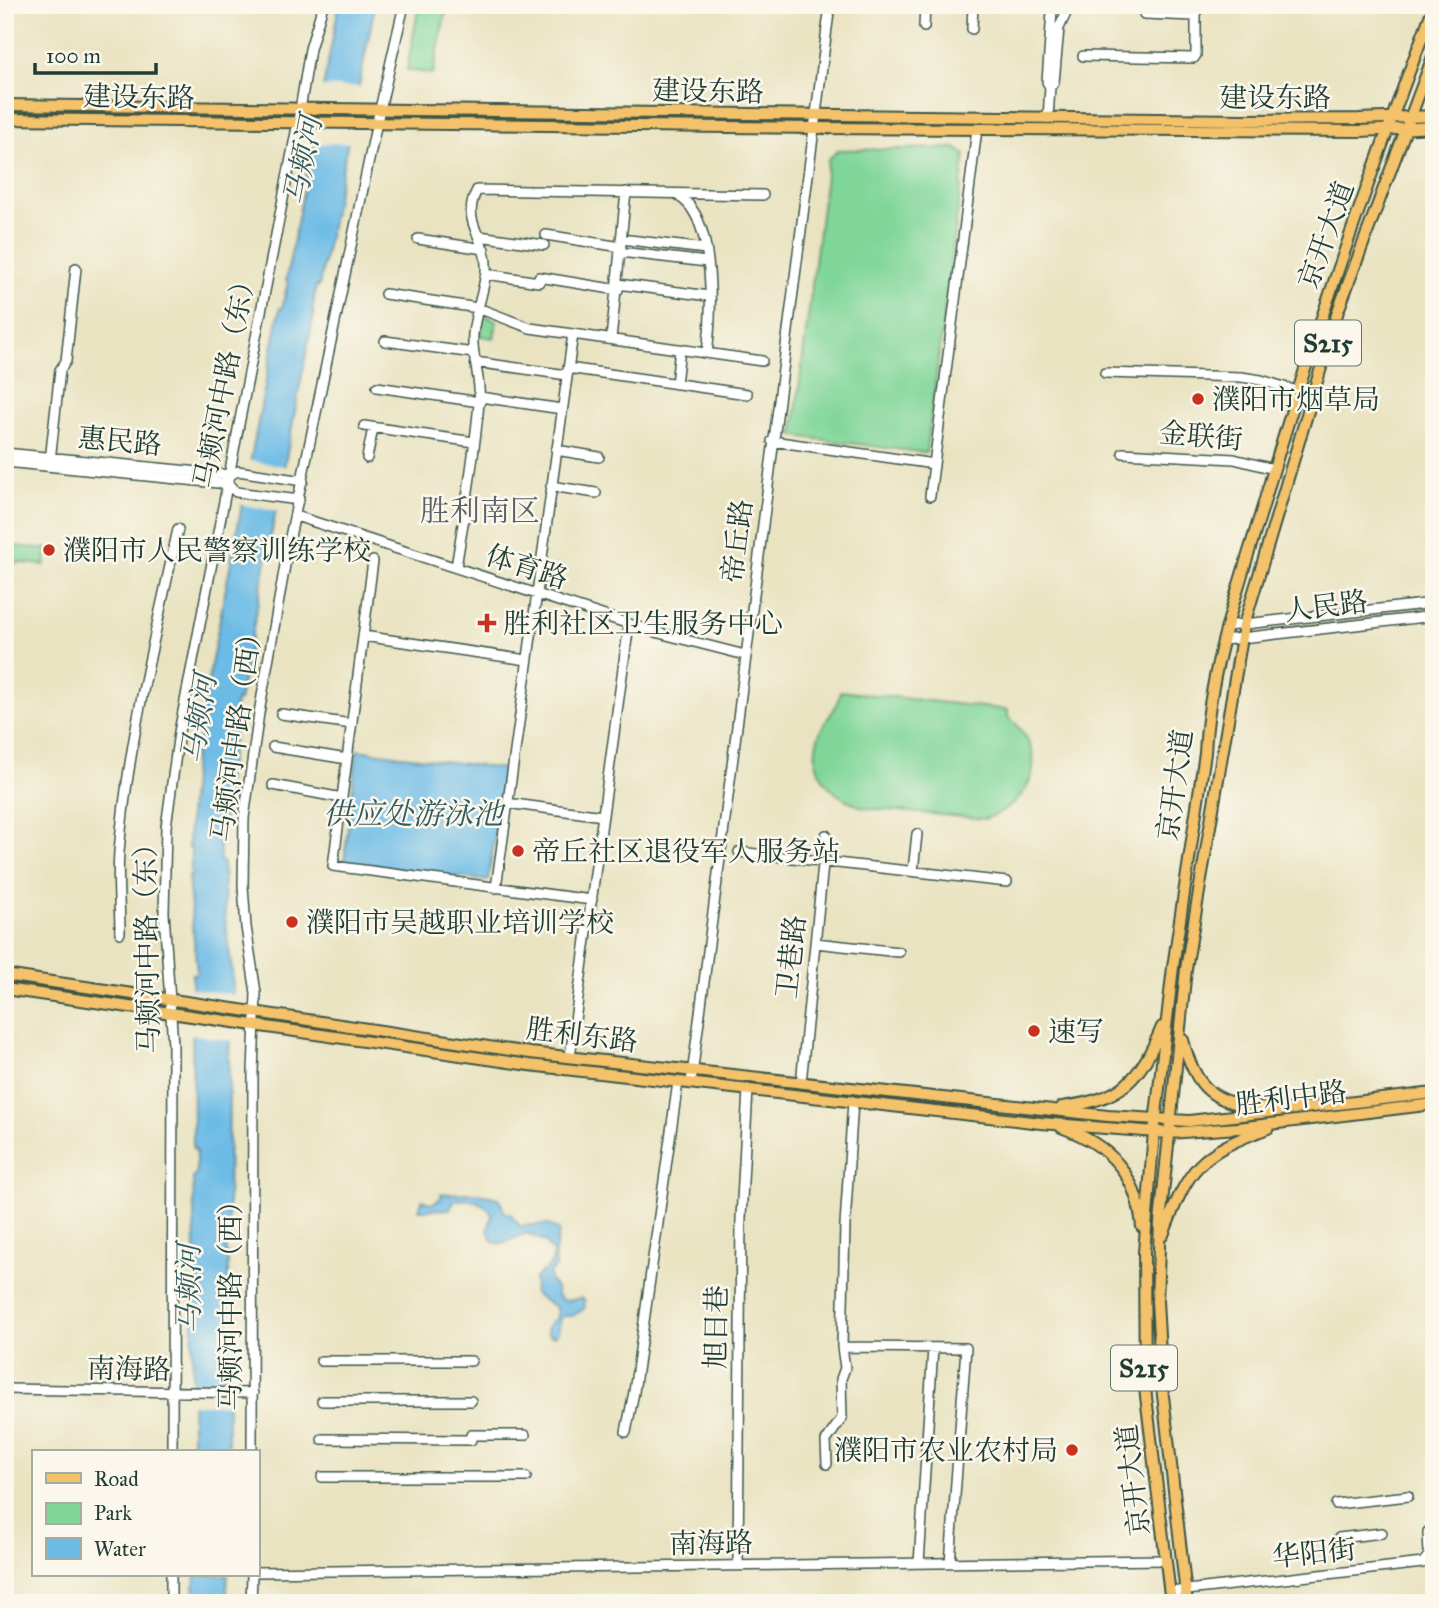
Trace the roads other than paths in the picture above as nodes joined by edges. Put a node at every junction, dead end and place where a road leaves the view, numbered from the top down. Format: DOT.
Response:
graph roads {
  1 [pos="323,5"];
  2 [pos="404,5"];
  3 [pos="830,5"];
  4 [pos="925,5"];
  5 [pos="972,5"];
  6 [pos="1196,5"];
  7 [pos="1434,6"];
  8 [pos="1050,8"];
  9 [pos="1068,9"];
  10 [pos="1144,14"];
  11 [pos="1195,16"];
  12 [pos="924,27"];
  13 [pos="972,29"];
  14 [pos="1434,54"];
  15 [pos="1083,57"];
  16 [pos="1049,87"];
  17 [pos="5,105"];
  18 [pos="304,108"];
  19 [pos="376,109"];
  20 [pos="816,114"];
  21 [pos="1434,116"];
  22 [pos="1048,118"];
  23 [pos="1393,118"];
  24 [pos="1410,118"];
  25 [pos="5,119"];
  26 [pos="301,122"];
  27 [pos="373,122"];
  28 [pos="1434,127"];
  29 [pos="813,128"];
  30 [pos="977,129"];
  31 [pos="1406,130"];
  32 [pos="1388,131"];
  33 [pos="626,192"];
  34 [pos="677,194"];
  35 [pos="763,195"];
  36 [pos="545,235"];
  37 [pos="479,236"];
  38 [pos="418,239"];
  39 [pos="544,245"];
  40 [pos="621,246"];
  41 [pos="484,249"];
  42 [pos="706,249"];
  43 [pos="707,262"];
  44 [pos="76,268"];
  45 [pos="486,274"];
  46 [pos="618,287"];
  47 [pos="385,294"];
  48 [pos="709,296"];
  49 [pos="478,308"];
  50 [pos="573,334"];
  51 [pos="611,340"];
  52 [pos="385,341"];
  53 [pos="680,349"];
  54 [pos="707,353"];
  55 [pos="475,358"];
  56 [pos="762,361"];
  57 [pos="567,372"];
  58 [pos="1105,373"];
  59 [pos="676,384"];
  60 [pos="377,387"];
  61 [pos="1297,391"];
  62 [pos="747,394"];
  63 [pos="480,399"];
  64 [pos="562,409"];
  65 [pos="772,441"];
  66 [pos="474,442"];
  67 [pos="556,450"];
  68 [pos="5,453"];
  69 [pos="1123,453"];
  70 [pos="599,457"];
  71 [pos="367,458"];
  72 [pos="5,462"];
  73 [pos="50,462"];
  74 [pos="934,464"];
  75 [pos="1274,469"];
  76 [pos="232,477"];
  77 [pos="299,481"];
  78 [pos="551,486"];
  79 [pos="596,493"];
  80 [pos="930,496"];
  81 [pos="296,500"];
  82 [pos="296,516"];
  83 [pos="178,529"];
  84 [pos="373,561"];
  85 [pos="456,567"];
  86 [pos="536,594"];
  87 [pos="1434,603"];
  88 [pos="1434,616"];
  89 [pos="629,624"];
  90 [pos="1244,625"];
  91 [pos="1227,626"];
  92 [pos="363,636"];
  93 [pos="1241,638"];
  94 [pos="1224,640"];
  95 [pos="745,655"];
  96 [pos="527,660"];
  97 [pos="281,714"];
  98 [pos="352,724"];
  99 [pos="273,747"];
  100 [pos="348,758"];
  101 [pos="273,785"];
  102 [pos="342,799"];
  103 [pos="507,803"];
  104 [pos="603,816"];
  105 [pos="917,834"];
  106 [pos="827,835"];
  107 [pos="739,852"];
  108 [pos="824,861"];
  109 [pos="913,871"];
  110 [pos="1007,882"];
  111 [pos="496,888"];
  112 [pos="592,901"];
  113 [pos="120,933"];
  114 [pos="815,943"];
  115 [pos="899,952"];
  116 [pos="5,975"];
  117 [pos="5,989"];
  118 [pos="169,1000"];
  119 [pos="170,1013"];
  120 [pos="251,1013"];
  121 [pos="1167,1015"];
  122 [pos="251,1025"];
  123 [pos="1181,1030"];
  124 [pos="570,1057"];
  125 [pos="692,1077"];
  126 [pos="678,1082"];
  127 [pos="801,1083"];
  128 [pos="748,1090"];
  129 [pos="1434,1093"];
  130 [pos="853,1101"];
  131 [pos="1434,1104"];
  132 [pos="1301,1108"];
  133 [pos="1042,1110"];
  134 [pos="1299,1120"];
  135 [pos="1041,1123"];
  136 [pos="1155,1126"];
  137 [pos="1170,1127"];
  138 [pos="1159,1245"];
  139 [pos="1144,1252"];
  140 [pos="842,1347"];
  141 [pos="933,1348"];
  142 [pos="321,1361"];
  143 [pos="471,1361"];
  144 [pos="5,1389"];
  145 [pos="172,1393"];
  146 [pos="253,1393"];
  147 [pos="322,1401"];
  148 [pos="471,1401"];
  149 [pos="626,1432"];
  150 [pos="525,1436"];
  151 [pos="322,1439"];
  152 [pos="172,1450"];
  153 [pos="253,1450"];
  154 [pos="827,1464"];
  155 [pos="526,1477"];
  156 [pos="322,1478"];
  157 [pos="1408,1496"];
  158 [pos="1336,1504"];
  159 [pos="1434,1530"];
  160 [pos="1382,1533"];
  161 [pos="1339,1538"];
  162 [pos="1165,1560"];
  163 [pos="919,1563"];
  164 [pos="950,1563"];
  165 [pos="738,1565"];
  166 [pos="259,1572"];
  167 [pos="171,1576"];
  168 [pos="252,1576"];
  169 [pos="1186,1590"];
  170 [pos="1170,1597"];
  171 [pos="171,1603"];
  172 [pos="251,1603"];
  173 [pos="1187,1603"];
  1 -- 18 [label="street, 马颊河中路（东）"];
  2 -- 19 [label="street, 马颊河中路（西）"];
  3 -- 20 [label="street, 帝丘路"];
  4 -- 12 [label="street"];
  5 -- 13 [label="street"];
  6 -- 11 [label="street"];
  7 -- 23 [label="main road, 京开大道 / S215"];
  8 -- 9 [label="street"];
  8 -- 16 [label="street"];
  9 -- 16 [label="street"];
  10 -- 11 [label="street"];
  11 -- 15 [label="street"];
  14 -- 24 [label="main road, 京开大道 / S215"];
  16 -- 22 [label="street"];
  17 -- 18 [label="main road, 建设东路"];
  18 -- 19 [label="main road, 建设东路"];
  18 -- 26 [label="street, 马颊河中路（东）"];
  19 -- 20 [label="main road, 建设东路"];
  19 -- 27 [label="street, 马颊河中路（西）"];
  20 -- 22 [label="main road, 建设东路"];
  20 -- 29 [label="street, 帝丘路"];
  21 -- 24 [label="main road, 建设东路"];
  22 -- 23 [label="main road, 建设东路"];
  23 -- 24 [label="main road, 建设东路"];
  23 -- 32 [label="main road, 京开大道 / S215"];
  24 -- 31 [label="main road, 京开大道 / S215"];
  25 -- 26 [label="main road, 建设东路"];
  26 -- 27 [label="main road, 建设东路"];
  26 -- 76 [label="street, 马颊河中路（东）"];
  27 -- 29 [label="main road, 建设东路"];
  27 -- 77 [label="street, 马颊河中路（西）"];
  28 -- 31 [label="main road, 建设东路"];
  29 -- 30 [label="main road, 建设东路"];
  29 -- 65 [label="street, 帝丘路"];
  30 -- 32 [label="main road, 建设东路"];
  30 -- 74 [label="street"];
  31 -- 32 [label="main road, 建设东路"];
  31 -- 90 [label="main road, 京开大道 / S215"];
  32 -- 61 [label="main road, 京开大道 / S215"];
  33 -- 34 [label="street"];
  33 -- 37 [label="street"];
  33 -- 40 [label="street"];
  34 -- 35 [label="street"];
  34 -- 42 [label="street"];
  36 -- 40 [label="street"];
  37 -- 39 [label="street"];
  37 -- 41 [label="street"];
  38 -- 41 [label="street"];
  40 -- 42 [label="street"];
  40 -- 43 [label="street"];
  40 -- 46 [label="street"];
  41 -- 45 [label="street"];
  42 -- 43 [label="street"];
  43 -- 48 [label="street"];
  44 -- 73 [label="street"];
  45 -- 46 [label="street"];
  45 -- 49 [label="street"];
  46 -- 48 [label="street"];
  46 -- 51 [label="street"];
  47 -- 49 [label="street"];
  48 -- 54 [label="street"];
  49 -- 50 [label="street"];
  49 -- 55 [label="street"];
  50 -- 51 [label="street"];
  50 -- 57 [label="street"];
  51 -- 53 [label="street"];
  52 -- 55 [label="street"];
  53 -- 54 [label="street"];
  53 -- 59 [label="street"];
  54 -- 56 [label="street"];
  55 -- 57 [label="street"];
  55 -- 63 [label="street"];
  57 -- 59 [label="street"];
  57 -- 64 [label="street"];
  58 -- 61 [label="street"];
  59 -- 62 [label="street"];
  60 -- 63 [label="street"];
  61 -- 75 [label="main road, 京开大道 / S215"];
  63 -- 64 [label="street"];
  63 -- 66 [label="street"];
  64 -- 67 [label="street"];
  65 -- 74 [label="street"];
  65 -- 95 [label="street, 帝丘路"];
  66 -- 71 [label="street"];
  66 -- 85 [label="street"];
  67 -- 70 [label="street"];
  67 -- 78 [label="street"];
  68 -- 73 [label="street, 惠民路"];
  69 -- 75 [label="street, 金联街"];
  72 -- 73 [label="street, 惠民路"];
  73 -- 76 [label="street, 惠民路"];
  74 -- 80 [label="street"];
  75 -- 91 [label="main road, 京开大道 / S215"];
  76 -- 77 [label="street, 惠民路"];
  76 -- 81 [label="street"];
  76 -- 118 [label="street, 马颊河中路（东）"];
  77 -- 81 [label="street, 马颊河中路（西）"];
  78 -- 79 [label="street"];
  78 -- 86 [label="street"];
  81 -- 82 [label="street, 马颊河中路（西）"];
  82 -- 85 [label="street, 体育路"];
  82 -- 120 [label="street, 马颊河中路（西）"];
  83 -- 113 [label="street"];
  84 -- 92 [label="street"];
  85 -- 86 [label="street, 体育路"];
  86 -- 89 [label="street, 体育路"];
  86 -- 96 [label="street"];
  87 -- 90 [label="street, 人民路"];
  88 -- 93 [label="street, 人民路"];
  89 -- 95 [label="street, 体育路"];
  89 -- 104 [label="street"];
  90 -- 91 [label="street, 人民路"];
  90 -- 93 [label="main road, 京开大道 / S215"];
  91 -- 94 [label="main road, 京开大道 / S215"];
  92 -- 96 [label="street"];
  92 -- 98 [label="street"];
  93 -- 94 [label="street, 人民路"];
  93 -- 123 [label="main road, 京开大道 / S215"];
  94 -- 121 [label="main road, 京开大道 / S215"];
  95 -- 125 [label="street, 帝丘路"];
  96 -- 103 [label="street"];
  97 -- 98 [label="street"];
  98 -- 100 [label="street"];
  99 -- 100 [label="street"];
  100 -- 102 [label="street"];
  101 -- 102 [label="street"];
  102 -- 111 [label="street"];
  103 -- 104 [label="street"];
  103 -- 111 [label="street"];
  104 -- 112 [label="street"];
  105 -- 109 [label="street"];
  106 -- 108 [label="street, 卫巷路"];
  107 -- 108 [label="street"];
  108 -- 109 [label="street"];
  108 -- 114 [label="street, 卫巷路"];
  109 -- 110 [label="street"];
  111 -- 112 [label="street"];
  112 -- 124 [label="street"];
  114 -- 115 [label="street"];
  114 -- 127 [label="street, 卫巷路"];
  116 -- 118 [label="main road, 胜利东路"];
  117 -- 119 [label="main road, 胜利东路"];
  118 -- 119 [label="street, 马颊河中路（东）"];
  118 -- 120 [label="main road, 胜利东路"];
  119 -- 122 [label="main road, 胜利东路"];
  119 -- 145 [label="street, 马颊河中路（东）"];
  120 -- 122 [label="street, 马颊河中路（西）"];
  120 -- 124 [label="main road, 胜利东路"];
  121 -- 133 [label="main road"];
  121 -- 136 [label="main road, 京开大道 / S215"];
  122 -- 126 [label="main road, 胜利东路"];
  122 -- 146 [label="street, 马颊河中路（西）"];
  123 -- 132 [label="main road"];
  123 -- 137 [label="main road, 京开大道 / S215"];
  124 -- 125 [label="main road, 胜利东路"];
  125 -- 126 [label="main road, 胜利东路"];
  125 -- 127 [label="main road, 胜利东路"];
  125 -- 128 [label="main road, 胜利东路"];
  126 -- 149 [label="street"];
  127 -- 133 [label="main road, 胜利东路"];
  128 -- 130 [label="main road, 胜利东路"];
  128 -- 165 [label="street, 旭日巷"];
  129 -- 132 [label="main road, 胜利中路"];
  130 -- 135 [label="main road, 胜利东路"];
  130 -- 140 [label="street"];
  131 -- 134 [label="main road, 胜利中路"];
  132 -- 137 [label="main road, 胜利中路"];
  133 -- 136 [label="main road, 胜利东路"];
  134 -- 137 [label="main road, 胜利中路"];
  134 -- 138 [label="main road"];
  135 -- 136 [label="main road, 胜利东路"];
  135 -- 139 [label="main road"];
  136 -- 137 [label="main road, 胜利中路"];
  136 -- 139 [label="main road, 京开大道 / S215"];
  137 -- 138 [label="main road, 京开大道 / S215"];
  138 -- 169 [label="main road, 京开大道 / S215"];
  139 -- 162 [label="main road, 京开大道 / S215"];
  140 -- 141 [label="street"];
  140 -- 154 [label="street"];
  141 -- 163 [label="street"];
  141 -- 164 [label="street"];
  142 -- 143 [label="street"];
  144 -- 145 [label="street, 南海路"];
  145 -- 146 [label="street, 南海路"];
  145 -- 152 [label="street, 马颊河中路（东）"];
  146 -- 153 [label="street, 马颊河中路（西）"];
  147 -- 148 [label="street"];
  150 -- 151 [label="street"];
  155 -- 156 [label="street"];
  157 -- 158 [label="street"];
  159 -- 169 [label="street, 华阳街"];
  160 -- 161 [label="street"];
  162 -- 164 [label="street, 南海路"];
  162 -- 170 [label="main road, 京开大道 / S215"];
  163 -- 164 [label="street, 南海路"];
  163 -- 165 [label="street, 南海路"];
  165 -- 166 [label="street, 南海路"];
  167 -- 171 [label="street"];
  168 -- 172 [label="street"];
  169 -- 170 [label="street, 华阳街"];
  169 -- 173 [label="main road, 京开大道 / S215"];
}
